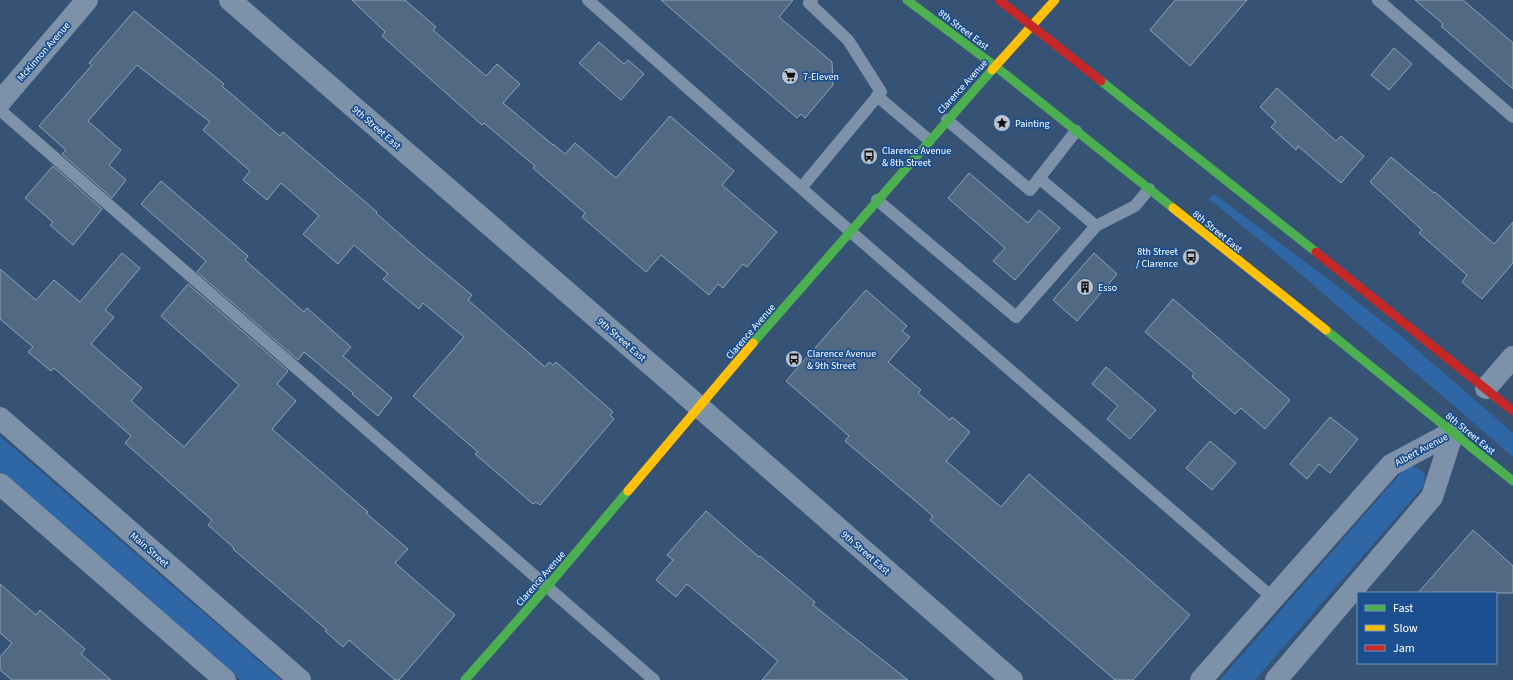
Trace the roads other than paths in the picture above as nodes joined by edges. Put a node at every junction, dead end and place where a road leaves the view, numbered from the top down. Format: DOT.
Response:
graph roads {
  1 [pos="87,0"];
  2 [pos="230,0"];
  3 [pos="588,0"];
  4 [pos="812,0"];
  5 [pos="907,0"];
  6 [pos="999,0"];
  7 [pos="1055,0"];
  8 [pos="1378,0"];
  9 [pos="1033,26"];
  10 [pos="995,66"];
  11 [pos="877,96"];
  12 [pos="0,102"];
  13 [pos="0,110"];
  14 [pos="1513,117"];
  15 [pos="947,120"];
  16 [pos="1076,131"];
  17 [pos="929,140"];
  18 [pos="1038,178"];
  19 [pos="801,188"];
  20 [pos="1149,189"];
  21 [pos="877,200"];
  22 [pos="1096,226"];
  23 [pos="851,232"];
  24 [pos="1513,357"];
  25 [pos="1486,388"];
  26 [pos="699,407"];
  27 [pos="1513,411"];
  28 [pos="0,418"];
  29 [pos="1453,432"];
  30 [pos="1513,481"];
  31 [pos="0,484"];
  32 [pos="547,587"];
  33 [pos="1273,598"];
  34 [pos="225,680"];
  35 [pos="300,680"];
  36 [pos="465,680"];
  37 [pos="654,680"];
  38 [pos="1012,680"];
  39 [pos="1201,680"];
  40 [pos="1276,680"];
  1 -- 12 [label="street, McKinnon Avenue"];
  2 -- 26 [label="street, 9th Street East"];
  3 -- 19 [label="lane"];
  4 -- 11 [label="lane"];
  5 -- 10 [label="main road, 8th Street East"];
  6 -- 9 [label="main road"];
  7 -- 9 [label="main road, Clarence Avenue"];
  8 -- 14 [label="lane"];
  9 -- 10 [label="main road, Clarence Avenue"];
  9 -- 25 [label="main road"];
  10 -- 15 [label="main road, Clarence Avenue"];
  10 -- 16 [label="main road, 8th Street East"];
  11 -- 17 [label="lane"];
  11 -- 19 [label="lane"];
  13 -- 32 [label="lane"];
  15 -- 17 [label="main road, Clarence Avenue"];
  15 -- 18 [label="lane"];
  16 -- 18 [label="lane"];
  16 -- 20 [label="main road, 8th Street East"];
  17 -- 21 [label="main road, Clarence Avenue"];
  18 -- 22 [label="lane"];
  19 -- 23 [label="lane"];
  20 -- 22 [label="lane"];
  20 -- 29 [label="main road, 8th Street East"];
  21 -- 22 [label="lane"];
  21 -- 23 [label="main road, Clarence Avenue"];
  23 -- 26 [label="main road, Clarence Avenue"];
  23 -- 33 [label="lane"];
  24 -- 25 [label="street"];
  25 -- 27 [label="main road"];
  26 -- 32 [label="main road, Clarence Avenue"];
  26 -- 38 [label="street, 9th Street East"];
  28 -- 35 [label="street, Main Street"];
  29 -- 30 [label="main road, 8th Street East"];
  29 -- 33 [label="street, Albert Avenue"];
  29 -- 40 [label="street, Albert Avenue"];
  31 -- 34 [label="street"];
  32 -- 36 [label="main road, Clarence Avenue"];
  32 -- 37 [label="lane"];
  33 -- 39 [label="street, Albert Avenue"];
}
